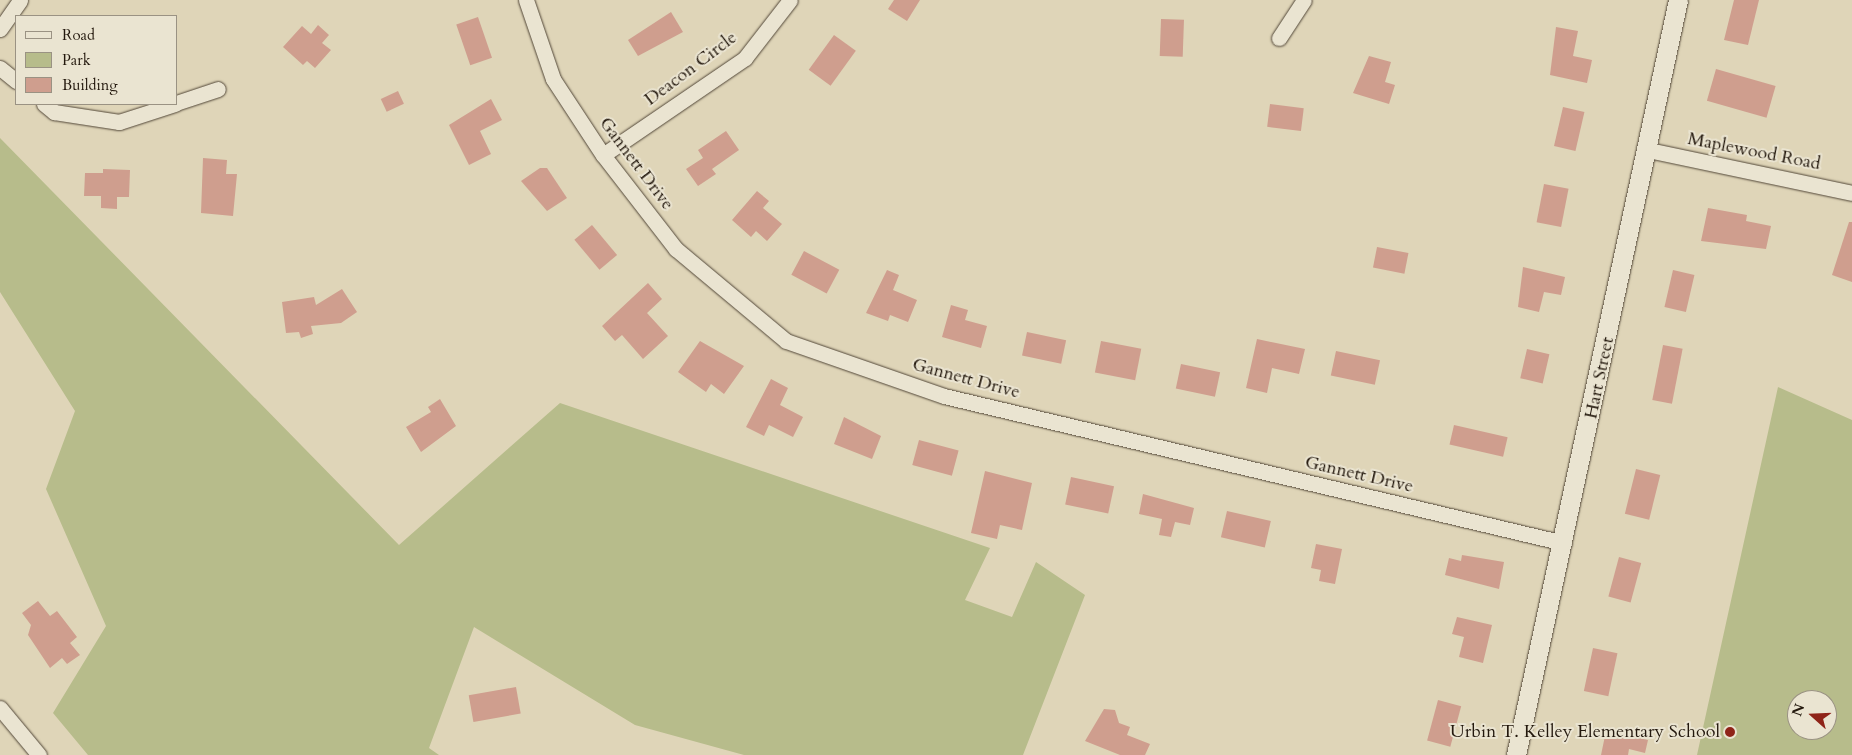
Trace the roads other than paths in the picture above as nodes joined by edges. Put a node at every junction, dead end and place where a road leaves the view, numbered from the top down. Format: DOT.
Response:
graph roads {
  1 [pos="20,0"];
  2 [pos="526,0"];
  3 [pos="790,0"];
  4 [pos="1304,0"];
  5 [pos="1678,0"];
  6 [pos="0,30"];
  7 [pos="1279,38"];
  8 [pos="0,68"];
  9 [pos="15,81"];
  10 [pos="218,90"];
  11 [pos="178,103"];
  12 [pos="45,105"];
  13 [pos="173,105"];
  14 [pos="1648,150"];
  15 [pos="603,155"];
  16 [pos="1852,193"];
  17 [pos="1564,543"];
  18 [pos="0,708"];
  19 [pos="39,755"];
  20 [pos="1516,755"];
  1 -- 6 [label="street"];
  2 -- 15 [label="street, Gannett Drive"];
  3 -- 15 [label="street, Deacon Circle"];
  4 -- 7 [label="street"];
  5 -- 14 [label="street, Hart Street"];
  8 -- 9 [label="street"];
  10 -- 11 [label="street"];
  12 -- 13 [label="street"];
  14 -- 16 [label="street, Maplewood Road"];
  14 -- 17 [label="street, Hart Street"];
  15 -- 17 [label="street, Gannett Drive"];
  17 -- 20 [label="street, Hart Street"];
  18 -- 19 [label="street"];
}
